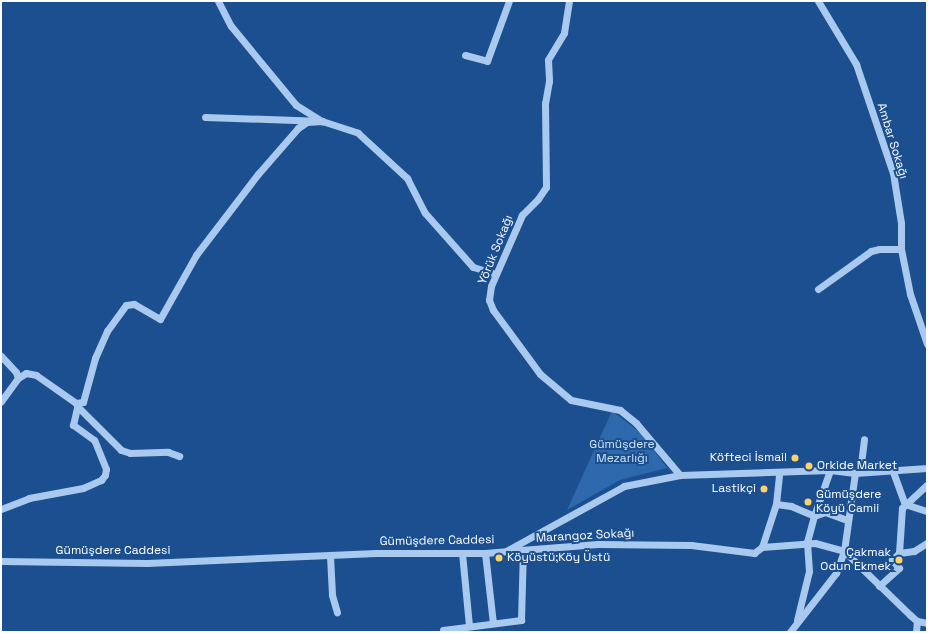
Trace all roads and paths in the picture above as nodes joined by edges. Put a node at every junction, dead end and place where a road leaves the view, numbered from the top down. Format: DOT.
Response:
graph roads {
  1 [pos="218,1"];
  2 [pos="508,1"];
  3 [pos="569,1"];
  4 [pos="818,1"];
  5 [pos="465,55"];
  6 [pos="205,117"];
  7 [pos="322,121"];
  8 [pos="901,249"];
  9 [pos="496,274"];
  10 [pos="818,289"];
  11 [pos="927,344"];
  12 [pos="3,358"];
  13 [pos="18,378"];
  14 [pos="1,401"];
  15 [pos="77,405"];
  16 [pos="864,439"];
  17 [pos="179,456"];
  18 [pos="927,468"];
  19 [pos="892,469"];
  20 [pos="830,470"];
  21 [pos="779,473"];
  22 [pos="857,473"];
  23 [pos="680,475"];
  24 [pos="927,485"];
  25 [pos="776,504"];
  26 [pos="905,504"];
  27 [pos="1,509"];
  28 [pos="927,511"];
  29 [pos="814,516"];
  30 [pos="847,520"];
  31 [pos="807,542"];
  32 [pos="927,543"];
  33 [pos="762,548"];
  34 [pos="523,550"];
  35 [pos="506,551"];
  36 [pos="844,551"];
  37 [pos="462,553"];
  38 [pos="485,553"];
  39 [pos="899,553"];
  40 [pos="330,556"];
  41 [pos="1,561"];
  42 [pos="879,586"];
  43 [pos="337,612"];
  44 [pos="917,621"];
  45 [pos="927,622"];
  46 [pos="493,623"];
  47 [pos="795,624"];
  48 [pos="469,626"];
  49 [pos="443,630"];
  50 [pos="790,632"];
  51 [pos="916,632"];
  1 -- 7 [label="street"];
  2 -- 5 [label="street"];
  3 -- 9 [label="street, Yörük Sokağı"];
  4 -- 8 [label="street, Ambar Sokağı"];
  6 -- 7 [label="street"];
  7 -- 9 [label="street"];
  7 -- 15 [label="street"];
  8 -- 10 [label="street"];
  8 -- 11 [label="street, Ambar Sokağı"];
  9 -- 23 [label="street, Yörük Sokağı"];
  12 -- 13 [label="street"];
  13 -- 14 [label="street"];
  13 -- 15 [label="street"];
  15 -- 17 [label="street"];
  15 -- 27 [label="street"];
  16 -- 22 [label="street"];
  18 -- 19 [label="street, Gümüşdere Caddesi"];
  19 -- 22 [label="street, Gümüşdere Caddesi"];
  19 -- 26 [label="street"];
  20 -- 21 [label="street, Gümüşdere Caddesi"];
  20 -- 22 [label="street, Gümüşdere Caddesi"];
  20 -- 29 [label="street"];
  21 -- 23 [label="street, Gümüşdere Caddesi"];
  21 -- 25 [label="street"];
  22 -- 30 [label="street"];
  23 -- 35 [label="street, Gümüşdere Caddesi"];
  24 -- 26 [label="street"];
  25 -- 29 [label="street"];
  25 -- 33 [label="street"];
  26 -- 28 [label="street"];
  26 -- 39 [label="street"];
  29 -- 30 [label="street"];
  29 -- 31 [label="street"];
  30 -- 36 [label="street"];
  31 -- 33 [label="street, Marangoz Sokağı"];
  31 -- 36 [label="street"];
  31 -- 47 [label="street"];
  32 -- 39 [label="street"];
  33 -- 34 [label="street, Marangoz Sokağı"];
  34 -- 35 [label="street, Marangoz Sokağı"];
  34 -- 46 [label="street"];
  35 -- 38 [label="street, Gümüşdere Caddesi"];
  36 -- 42 [label="street"];
  36 -- 47 [label="street"];
  37 -- 38 [label="street, Gümüşdere Caddesi"];
  37 -- 40 [label="street, Gümüşdere Caddesi"];
  37 -- 48 [label="street"];
  38 -- 46 [label="street"];
  39 -- 42 [label="street"];
  40 -- 41 [label="street, Gümüşdere Caddesi"];
  40 -- 43 [label="street"];
  42 -- 44 [label="street"];
  44 -- 45 [label="street"];
  44 -- 51 [label="street"];
  46 -- 48 [label="street"];
  47 -- 50 [label="street"];
  48 -- 49 [label="street"];
}
